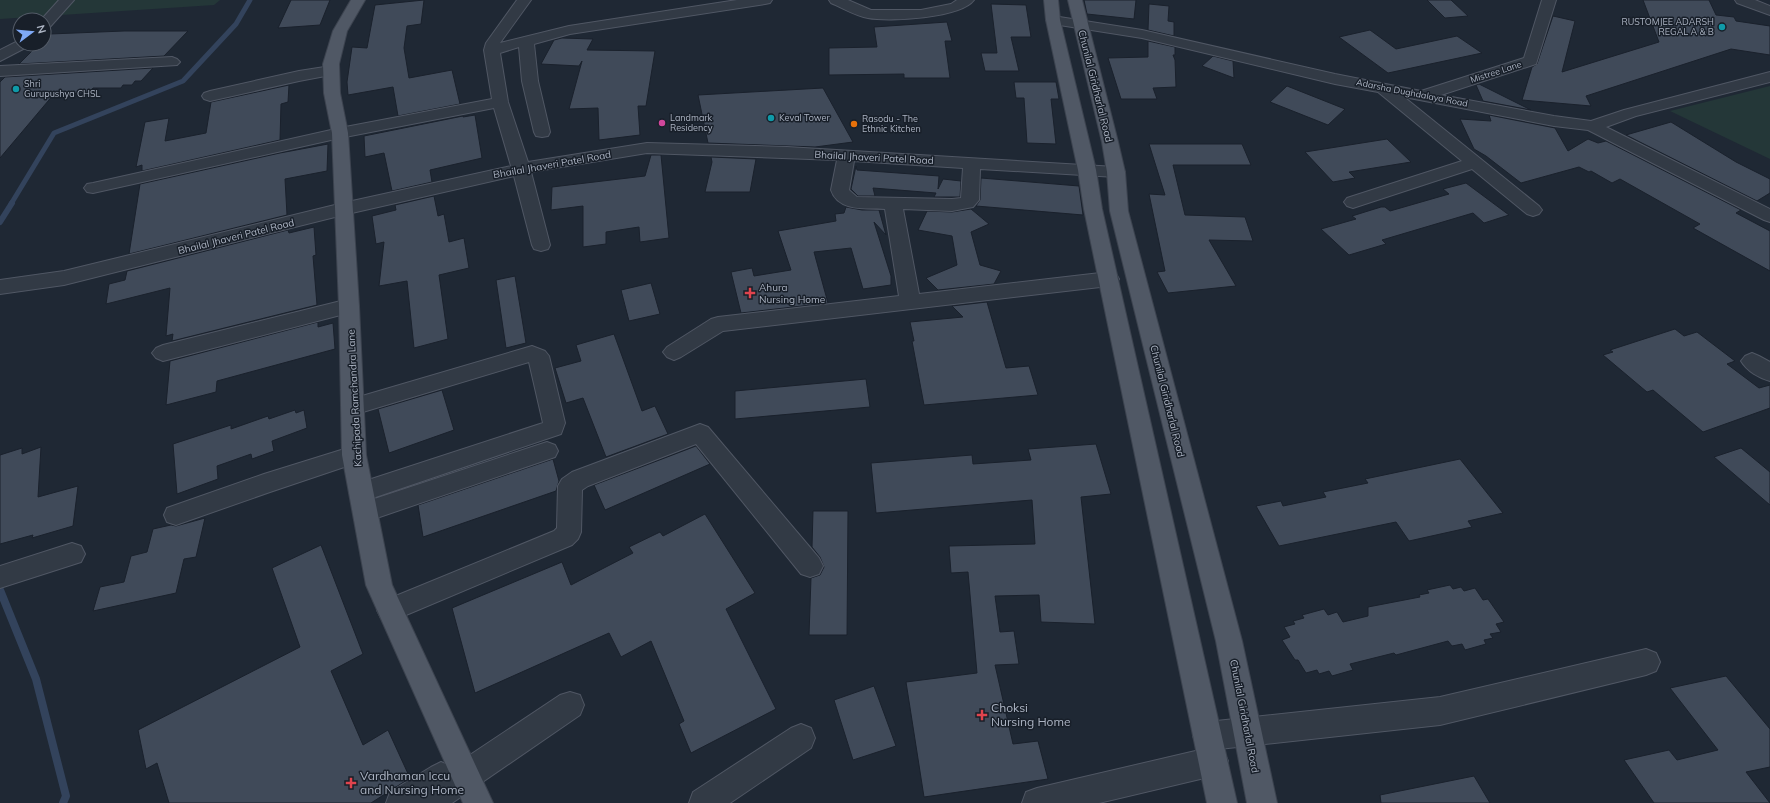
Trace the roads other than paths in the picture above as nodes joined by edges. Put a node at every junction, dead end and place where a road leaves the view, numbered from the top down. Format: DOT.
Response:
graph roads {
  1 [pos="67,0"];
  2 [pos="358,0"];
  3 [pos="524,0"];
  4 [pos="765,0"];
  5 [pos="836,0"];
  6 [pos="967,0"];
  7 [pos="1051,0"];
  8 [pos="1075,0"];
  9 [pos="1549,0"];
  10 [pos="1742,0"];
  11 [pos="1770,11"];
  12 [pos="52,16"];
  13 [pos="1052,20"];
  14 [pos="1080,24"];
  15 [pos="526,42"];
  16 [pos="12,49"];
  17 [pos="492,50"];
  18 [pos="0,56"];
  19 [pos="172,62"];
  20 [pos="331,71"];
  21 [pos="0,72"];
  22 [pos="1770,77"];
  23 [pos="1383,88"];
  24 [pos="1424,95"];
  25 [pos="210,96"];
  26 [pos="500,102"];
  27 [pos="1592,126"];
  28 [pos="542,132"];
  29 [pos="340,133"];
  30 [pos="847,156"];
  31 [pos="1475,162"];
  32 [pos="972,163"];
  33 [pos="521,169"];
  34 [pos="1087,170"];
  35 [pos="1116,172"];
  36 [pos="93,188"];
  37 [pos="1353,202"];
  38 [pos="894,208"];
  39 [pos="343,209"];
  40 [pos="1533,210"];
  41 [pos="1770,215"];
  42 [pos="541,245"];
  43 [pos="1109,279"];
  44 [pos="0,287"];
  45 [pos="910,302"];
  46 [pos="349,306"];
  47 [pos="674,352"];
  48 [pos="163,353"];
  49 [pos="1752,361"];
  50 [pos="1770,373"];
  51 [pos="353,407"];
  52 [pos="547,451"];
  53 [pos="354,455"];
  54 [pos="363,502"];
  55 [pos="176,515"];
  56 [pos="72,554"];
  57 [pos="810,566"];
  58 [pos="0,578"];
  59 [pos="390,610"];
  60 [pos="1646,662"];
  61 [pos="570,705"];
  62 [pos="1248,732"];
  63 [pos="801,738"];
  64 [pos="1210,749"];
  65 [pos="463,770"];
  66 [pos="401,803"];
  67 [pos="427,803"];
  68 [pos="478,803"];
  69 [pos="704,803"];
  70 [pos="1037,803"];
  71 [pos="1222,803"];
  72 [pos="1262,803"];
  1 -- 12 [label="street"];
  2 -- 20 [label="main road, Kachipada Ramchandra Lane"];
  3 -- 17 [label="street"];
  4 -- 15 [label="street"];
  5 -- 6 [label="street"];
  7 -- 13 [label="main road"];
  8 -- 14 [label="main road, Chunilal Giridharlal Road"];
  9 -- 24 [label="street, Mistree Lane"];
  10 -- 11 [label="street"];
  13 -- 14 [label="street, Adarsha Dughdalaya Road"];
  13 -- 34 [label="main road"];
  14 -- 23 [label="street, Adarsha Dughdalaya Road"];
  14 -- 35 [label="main road, Chunilal Giridharlal Road"];
  15 -- 17 [label="street"];
  15 -- 28 [label="street"];
  16 -- 18 [label="street"];
  17 -- 26 [label="street"];
  19 -- 21 [label="street"];
  20 -- 25 [label="street"];
  20 -- 29 [label="main road, Kachipada Ramchandra Lane"];
  22 -- 27 [label="street, Adarsha Dughdalaya Road"];
  23 -- 24 [label="street, Adarsha Dughdalaya Road"];
  23 -- 31 [label="street"];
  24 -- 27 [label="street, Adarsha Dughdalaya Road"];
  26 -- 29 [label="street"];
  26 -- 33 [label="street"];
  27 -- 41 [label="street"];
  29 -- 36 [label="street"];
  29 -- 39 [label="main road, Kachipada Ramchandra Lane"];
  30 -- 32 [label="street, Bhailal Jhaveri Patel Road"];
  30 -- 32 [label="street"];
  30 -- 33 [label="street, Bhailal Jhaveri Patel Road"];
  31 -- 37 [label="street"];
  31 -- 40 [label="street"];
  32 -- 34 [label="street, Bhailal Jhaveri Patel Road"];
  33 -- 39 [label="street, Bhailal Jhaveri Patel Road"];
  33 -- 42 [label="street"];
  34 -- 35 [label="street, Bhailal Jhaveri Patel Road"];
  34 -- 43 [label="main road"];
  35 -- 62 [label="main road, Chunilal Giridharlal Road"];
  38 -- 45 [label="street"];
  39 -- 44 [label="street, Bhailal Jhaveri Patel Road"];
  39 -- 46 [label="main road, Kachipada Ramchandra Lane"];
  43 -- 45 [label="street"];
  43 -- 64 [label="main road"];
  45 -- 47 [label="street"];
  46 -- 48 [label="street"];
  46 -- 51 [label="main road, Kachipada Ramchandra Lane"];
  49 -- 50 [label="street"];
  51 -- 53 [label="main road, Kachipada Ramchandra Lane"];
  51 -- 54 [label="street"];
  52 -- 54 [label="street"];
  53 -- 54 [label="main road, Kachipada Ramchandra Lane"];
  53 -- 55 [label="street"];
  54 -- 59 [label="main road, Kachipada Ramchandra Lane"];
  56 -- 58 [label="street"];
  57 -- 59 [label="street"];
  59 -- 65 [label="main road, Kachipada Ramchandra Lane"];
  60 -- 62 [label="street"];
  61 -- 65 [label="street"];
  62 -- 64 [label="street"];
  62 -- 72 [label="main road, Chunilal Giridharlal Road"];
  63 -- 69 [label="street"];
  64 -- 70 [label="street"];
  64 -- 71 [label="main road"];
  65 -- 66 [label="street"];
  65 -- 67 [label="street"];
  65 -- 68 [label="main road, Kachipada Ramchandra Lane"];
}
